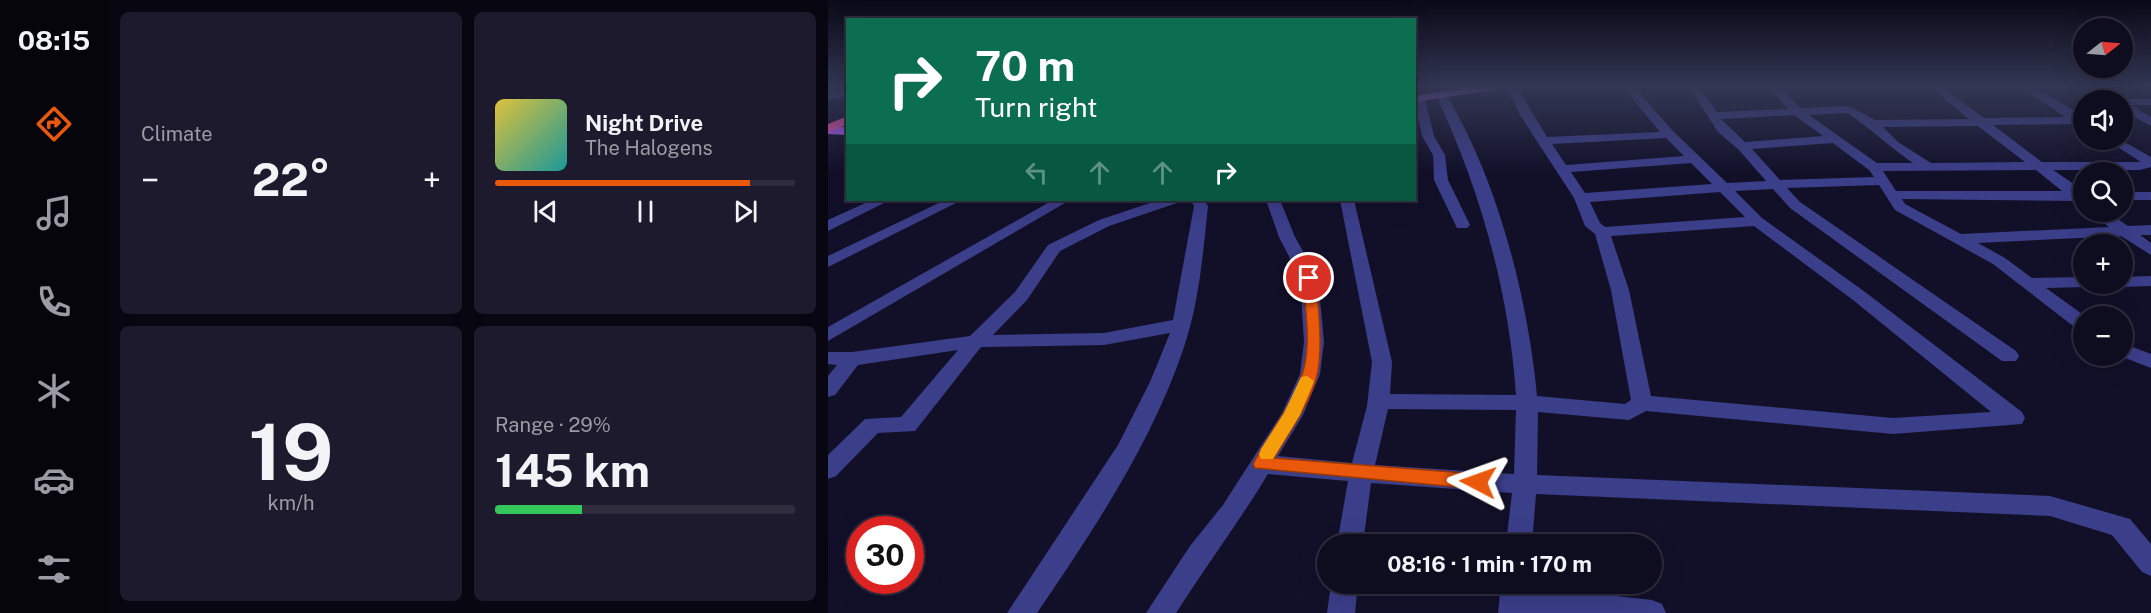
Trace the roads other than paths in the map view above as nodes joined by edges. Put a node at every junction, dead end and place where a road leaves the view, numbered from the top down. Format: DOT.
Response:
graph roads {
  1 [pos="1422,116"];
  2 [pos="1456,116"];
  3 [pos="1526,116"];
  4 [pos="1653,116"];
  5 [pos="1714,116"];
  6 [pos="1720,116"];
  7 [pos="1803,116"];
  8 [pos="1860,116"];
  9 [pos="1973,116"];
  10 [pos="846,120"];
  11 [pos="2073,121"];
  12 [pos="2133,121"];
  13 [pos="1981,122"];
  14 [pos="2151,122"];
  15 [pos="846,124"];
  16 [pos="1873,124"];
  17 [pos="828,129"];
  18 [pos="846,131"];
  19 [pos="1668,133"];
  20 [pos="1838,139"];
  21 [pos="1546,141"];
  22 [pos="1741,146"];
  23 [pos="2130,150"];
  24 [pos="1696,159"];
  25 [pos="2151,163"];
  26 [pos="2037,165"];
  27 [pos="1874,166"];
  28 [pos="1928,166"];
  29 [pos="1563,169"];
  30 [pos="1778,184"];
  31 [pos="1723,187"];
  32 [pos="1889,188"];
  33 [pos="2073,191"];
  34 [pos="2133,196"];
  35 [pos="2151,196"];
  36 [pos="2073,197"];
  37 [pos="1581,198"];
  38 [pos="881,201"];
  39 [pos="953,201"];
  40 [pos="1062,201"];
  41 [pos="1169,201"];
  42 [pos="1198,201"];
  43 [pos="1273,201"];
  44 [pos="1347,201"];
  45 [pos="1757,221"];
  46 [pos="2112,222"];
  47 [pos="1462,225"];
  48 [pos="828,226"];
  49 [pos="2123,230"];
  50 [pos="2151,230"];
  51 [pos="1602,232"];
  52 [pos="1958,239"];
  53 [pos="2151,250"];
  54 [pos="828,262"];
  55 [pos="2151,281"];
  56 [pos="2073,282"];
  57 [pos="2133,282"];
  58 [pos="2028,283"];
  59 [pos="2073,317"];
  60 [pos="1179,326"];
  61 [pos="828,334"];
  62 [pos="976,341"];
  63 [pos="2133,353"];
  64 [pos="2009,356"];
  65 [pos="828,358"];
  66 [pos="852,359"];
  67 [pos="2150,360"];
  68 [pos="828,390"];
  69 [pos="1378,401"];
  70 [pos="1527,403"];
  71 [pos="1642,403"];
  72 [pos="1262,464"];
  73 [pos="828,470"];
  74 [pos="1361,474"];
  75 [pos="1525,484"];
  76 [pos="1352,534"];
  77 [pos="1520,534"];
  78 [pos="2151,564"];
  79 [pos="1344,594"];
  80 [pos="1513,600"];
  81 [pos="1021,613"];
  82 [pos="1160,613"];
  83 [pos="1341,613"];
  84 [pos="1652,613"];
  1 -- 47 [label="street"];
  2 -- 70 [label="street"];
  3 -- 21 [label="street"];
  4 -- 19 [label="street"];
  5 -- 6 [label="street"];
  5 -- 22 [label="street"];
  7 -- 20 [label="street"];
  8 -- 16 [label="street"];
  9 -- 13 [label="street"];
  10 -- 17 [label="highway"];
  11 -- 13 [label="street"];
  12 -- 14 [label="street"];
  13 -- 16 [label="street"];
  13 -- 26 [label="street"];
  15 -- 17 [label="highway"];
  16 -- 28 [label="street"];
  17 -- 18 [label="main road"];
  19 -- 21 [label="street"];
  19 -- 24 [label="street"];
  20 -- 22 [label="street"];
  20 -- 27 [label="street"];
  21 -- 29 [label="street"];
  22 -- 30 [label="street"];
  23 -- 25 [label="street"];
  24 -- 29 [label="street"];
  24 -- 31 [label="street"];
  25 -- 26 [label="street"];
  26 -- 28 [label="street"];
  26 -- 33 [label="street"];
  27 -- 28 [label="street"];
  27 -- 32 [label="street"];
  29 -- 37 [label="street"];
  30 -- 31 [label="street"];
  30 -- 32 [label="street"];
  30 -- 64 [label="street"];
  31 -- 37 [label="street"];
  31 -- 45 [label="street"];
  32 -- 36 [label="street"];
  32 -- 52 [label="street"];
  34 -- 35 [label="street"];
  37 -- 51 [label="street"];
  38 -- 48 [label="street"];
  39 -- 54 [label="street"];
  40 -- 61 [label="street"];
  41 -- 62 [label="street"];
  42 -- 60 [label="street"];
  43 -- 72 [label="street"];
  44 -- 69 [label="street"];
  45 -- 51 [label="street"];
  45 -- 71 [label="street"];
  46 -- 49 [label="street"];
  49 -- 50 [label="street"];
  49 -- 52 [label="street"];
  49 -- 53 [label="street"];
  51 -- 71 [label="street"];
  52 -- 58 [label="street"];
  55 -- 57 [label="street"];
  56 -- 58 [label="street"];
  58 -- 59 [label="street"];
  60 -- 62 [label="street"];
  60 -- 81 [label="street"];
  62 -- 66 [label="street"];
  62 -- 73 [label="street"];
  63 -- 67 [label="street"];
  65 -- 66 [label="street"];
  66 -- 68 [label="street"];
  69 -- 70 [label="street"];
  69 -- 74 [label="street"];
  70 -- 71 [label="street"];
  70 -- 75 [label="street"];
  72 -- 74 [label="street"];
  72 -- 82 [label="street"];
  74 -- 75 [label="street"];
  74 -- 76 [label="street"];
  75 -- 77 [label="street"];
  75 -- 78 [label="street"];
  79 -- 83 [label="street"];
  80 -- 84 [label="street"];
}
